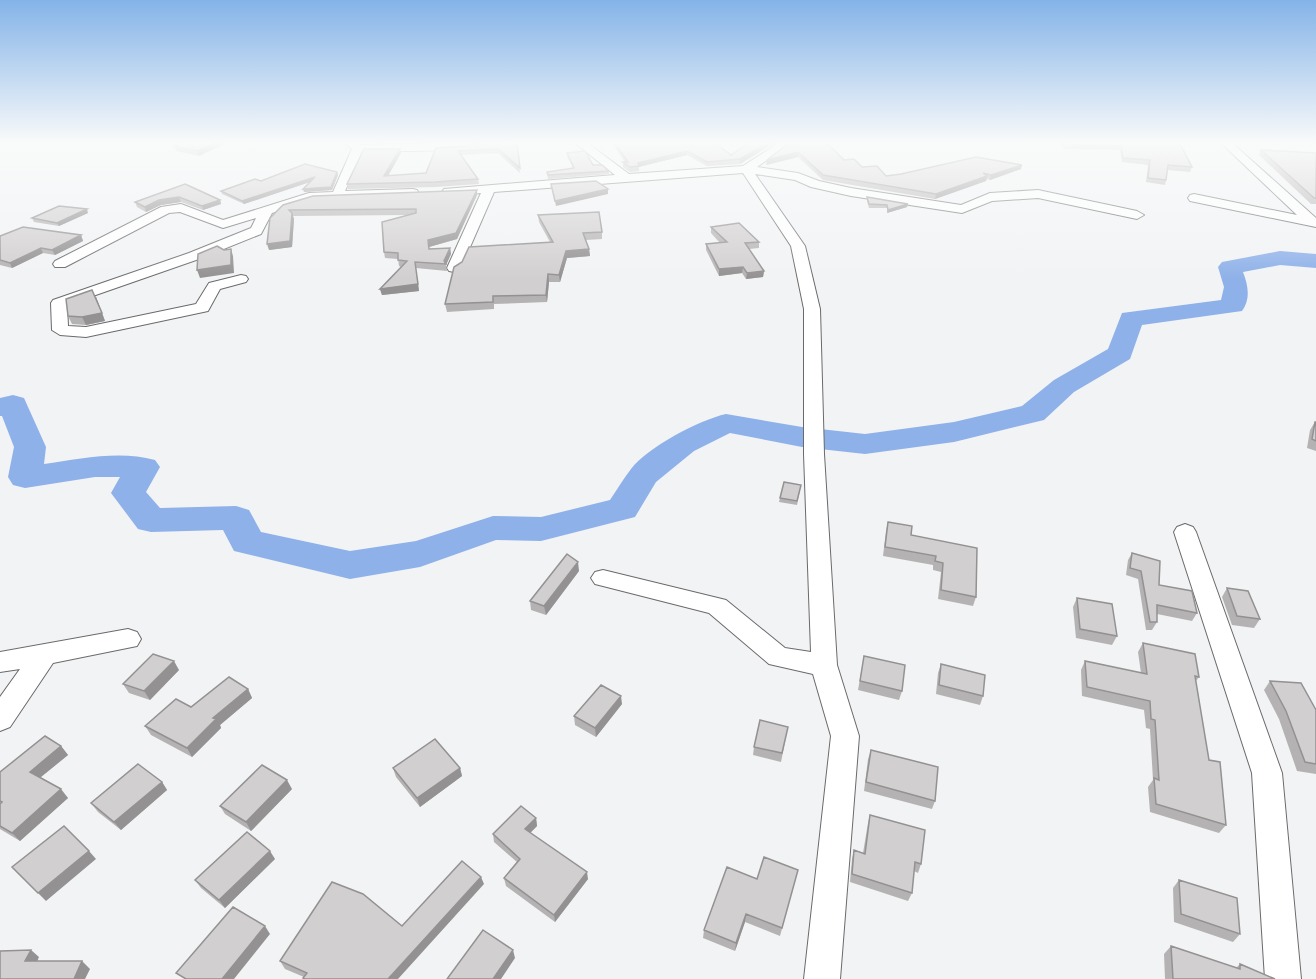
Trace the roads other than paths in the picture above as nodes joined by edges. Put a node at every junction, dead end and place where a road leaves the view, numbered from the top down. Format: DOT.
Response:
graph roads {
  1 [pos="340,188"];
  2 [pos="505,188"];
  3 [pos="759,188"];
  4 [pos="832,188"];
  5 [pos="1275,188"];
  6 [pos="489,189"];
  7 [pos="338,194"];
  8 [pos="1194,198"];
  9 [pos="266,212"];
  10 [pos="1137,215"];
  11 [pos="1314,223"];
  12 [pos="60,264"];
  13 [pos="454,268"];
  14 [pos="241,279"];
  15 [pos="1185,532"];
  16 [pos="603,578"];
  17 [pos="128,639"];
  18 [pos="44,655"];
  19 [pos="0,662"];
  20 [pos="824,665"];
  21 [pos="0,720"];
  22 [pos="822,979"];
  23 [pos="1283,979"];
  1 -- 7 [label="street"];
  2 -- 6 [label="street"];
  3 -- 20 [label="street"];
  4 -- 10 [label="street"];
  5 -- 11 [label="street"];
  6 -- 7 [label="street"];
  6 -- 13 [label="street"];
  7 -- 9 [label="street"];
  8 -- 11 [label="street"];
  9 -- 12 [label="street"];
  9 -- 14 [label="street"];
  15 -- 23 [label="street"];
  16 -- 20 [label="street"];
  17 -- 18 [label="street"];
  18 -- 19 [label="street"];
  18 -- 21 [label="street"];
  20 -- 22 [label="street"];
}
